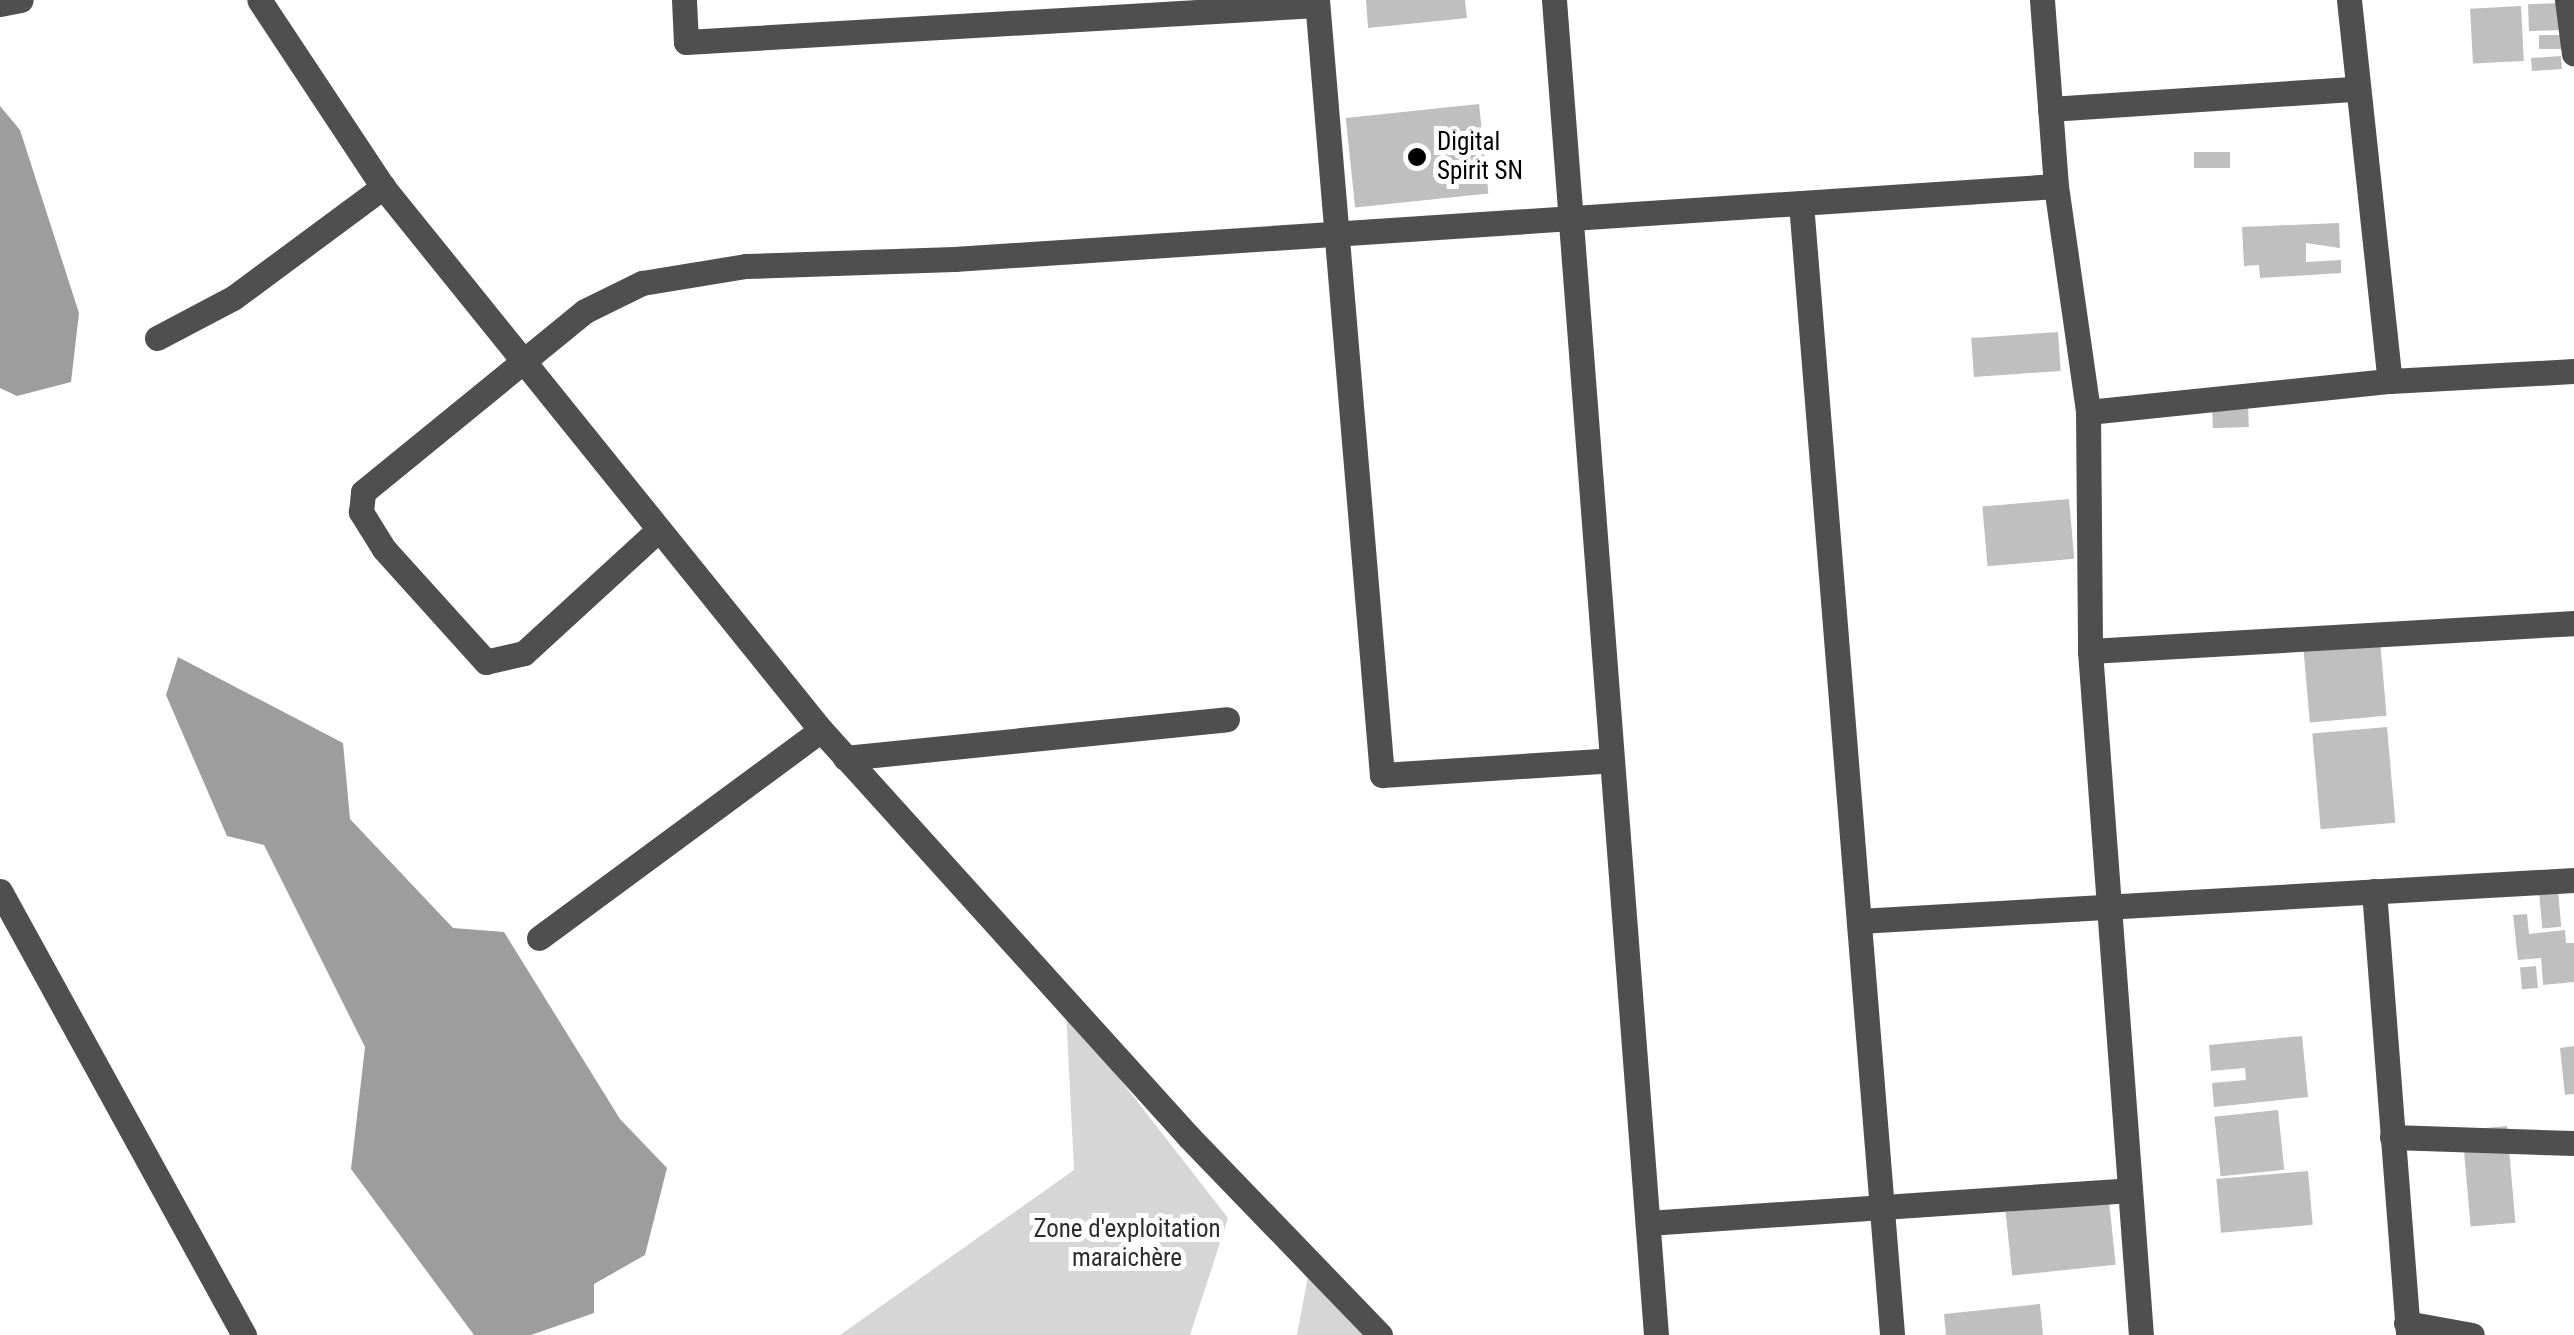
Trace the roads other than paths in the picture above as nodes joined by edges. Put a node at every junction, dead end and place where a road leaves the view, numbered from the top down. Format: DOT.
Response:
graph roads {
  1 [pos="21,0"];
  2 [pos="260,0"];
  3 [pos="684,0"];
  4 [pos="1554,0"];
  5 [pos="2042,0"];
  6 [pos="2349,0"];
  7 [pos="2567,0"];
  8 [pos="1317,2"];
  9 [pos="0,4"];
  10 [pos="2574,54"];
  11 [pos="2355,90"];
  12 [pos="2050,109"];
  13 [pos="2056,186"];
  14 [pos="383,187"];
  15 [pos="1801,202"];
  16 [pos="1571,218"];
  17 [pos="1336,234"];
  18 [pos="157,338"];
  19 [pos="519,361"];
  20 [pos="2574,371"];
  21 [pos="2390,381"];
  22 [pos="2088,412"];
  23 [pos="655,532"];
  24 [pos="2574,623"];
  25 [pos="2090,651"];
  26 [pos="1227,720"];
  27 [pos="821,730"];
  28 [pos="845,758"];
  29 [pos="1612,760"];
  30 [pos="2574,880"];
  31 [pos="0,891"];
  32 [pos="2374,891"];
  33 [pos="2109,907"];
  34 [pos="1859,921"];
  35 [pos="538,938"];
  36 [pos="2392,1137"];
  37 [pos="2574,1142"];
  38 [pos="2130,1190"];
  39 [pos="1882,1207"];
  40 [pos="1648,1223"];
  41 [pos="2407,1329"];
  42 [pos="244,1335"];
  43 [pos="1380,1335"];
  44 [pos="1656,1335"];
  45 [pos="1892,1335"];
  46 [pos="2140,1335"];
  47 [pos="2472,1335"];
  1 -- 9 [label="street"];
  2 -- 14 [label="street"];
  3 -- 8 [label="street"];
  4 -- 16 [label="street"];
  5 -- 12 [label="street"];
  6 -- 11 [label="street"];
  7 -- 10 [label="street"];
  8 -- 17 [label="street"];
  11 -- 12 [label="street"];
  11 -- 21 [label="street"];
  12 -- 13 [label="street"];
  13 -- 15 [label="street"];
  13 -- 22 [label="street"];
  14 -- 18 [label="street"];
  14 -- 19 [label="street"];
  15 -- 16 [label="street"];
  15 -- 34 [label="street"];
  16 -- 17 [label="street"];
  16 -- 29 [label="street"];
  17 -- 19 [label="street"];
  17 -- 29 [label="street"];
  19 -- 23 [label="street"];
  19 -- 23 [label="street"];
  20 -- 21 [label="street"];
  21 -- 22 [label="street"];
  22 -- 25 [label="street"];
  23 -- 27 [label="street"];
  24 -- 25 [label="street"];
  25 -- 33 [label="street"];
  26 -- 28 [label="street"];
  27 -- 28 [label="street"];
  27 -- 35 [label="street"];
  28 -- 43 [label="street"];
  29 -- 40 [label="street"];
  30 -- 32 [label="street"];
  31 -- 42 [label="street"];
  32 -- 33 [label="street"];
  32 -- 36 [label="street"];
  33 -- 34 [label="street"];
  33 -- 38 [label="street"];
  34 -- 39 [label="street"];
  36 -- 37 [label="street"];
  36 -- 41 [label="street"];
  38 -- 39 [label="street"];
  38 -- 46 [label="street"];
  39 -- 40 [label="street"];
  39 -- 45 [label="street"];
  40 -- 44 [label="street"];
  41 -- 47 [label="street"];
}
